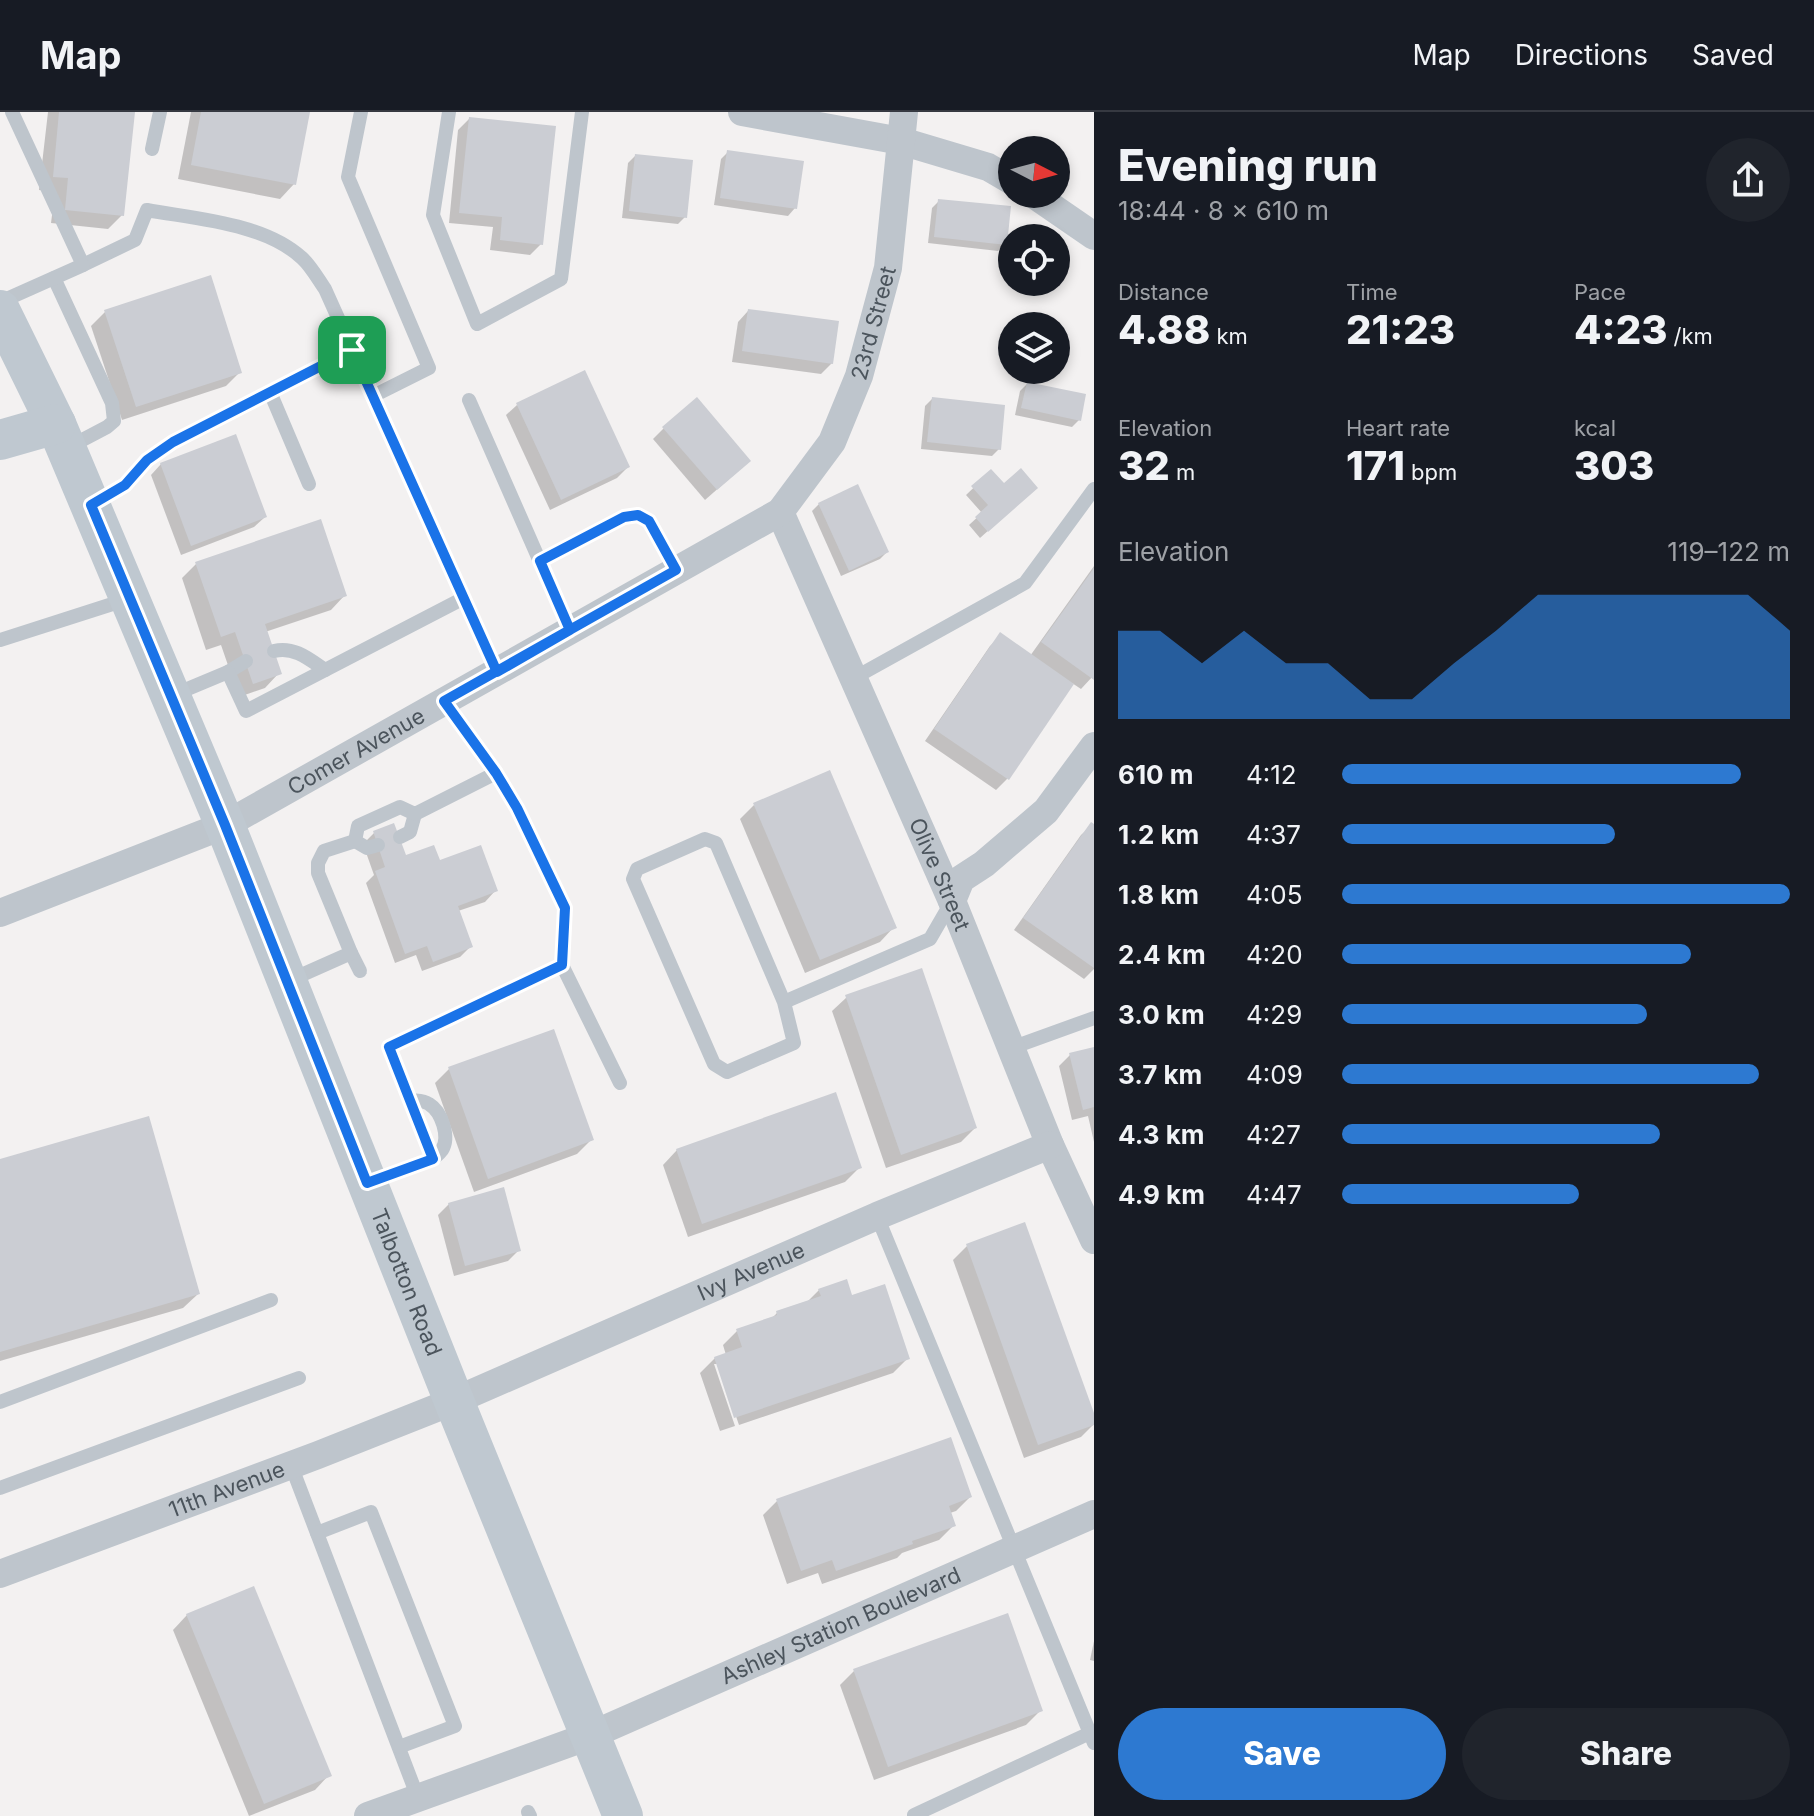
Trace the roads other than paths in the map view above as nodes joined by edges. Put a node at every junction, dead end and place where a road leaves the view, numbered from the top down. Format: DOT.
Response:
graph roads {
  1 [pos="12,112"];
  2 [pos="160,112"];
  3 [pos="361,112"];
  4 [pos="449,112"];
  5 [pos="582,112"];
  6 [pos="742,112"];
  7 [pos="904,112"];
  8 [pos="901,141"];
  9 [pos="152,149"];
  10 [pos="998,173"];
  11 [pos="1053,208"];
  12 [pos="1094,236"];
  13 [pos="83,265"];
  14 [pos="54,278"];
  15 [pos="0,302"];
  16 [pos="0,310"];
  17 [pos="352,350"];
  18 [pos="270,392"];
  19 [pos="373,396"];
  20 [pos="469,400"];
  21 [pos="61,436"];
  22 [pos="0,440"];
  23 [pos="309,484"];
  24 [pos="1094,489"];
  25 [pos="91,505"];
  26 [pos="780,512"];
  27 [pos="540,561"];
  28 [pos="676,570"];
  29 [pos="129,598"];
  30 [pos="464,598"];
  31 [pos="570,630"];
  32 [pos="0,640"];
  33 [pos="274,651"];
  34 [pos="246,661"];
  35 [pos="325,670"];
  36 [pos="228,672"];
  37 [pos="497,672"];
  38 [pos="854,678"];
  39 [pos="171,696"];
  40 [pos="444,701"];
  41 [pos="1092,752"];
  42 [pos="496,773"];
  43 [pos="415,814"];
  44 [pos="225,825"];
  45 [pos="400,837"];
  46 [pos="355,841"];
  47 [pos="378,845"];
  48 [pos="952,901"];
  49 [pos="0,913"];
  50 [pos="351,953"];
  51 [pos="562,965"];
  52 [pos="360,971"];
  53 [pos="287,981"];
  54 [pos="784,1002"];
  55 [pos="1094,1018"];
  56 [pos="1011,1048"];
  57 [pos="620,1083"];
  58 [pos="410,1100"];
  59 [pos="1050,1145"];
  60 [pos="433,1159"];
  61 [pos="367,1183"];
  62 [pos="877,1216"];
  63 [pos="1094,1240"];
  64 [pos="271,1300"];
  65 [pos="299,1378"];
  66 [pos="454,1401"];
  67 [pos="0,1402"];
  68 [pos="291,1465"];
  69 [pos="0,1488"];
  70 [pos="1094,1514"];
  71 [pos="317,1533"];
  72 [pos="1015,1549"];
  73 [pos="0,1574"];
  74 [pos="589,1736"];
  75 [pos="1092,1738"];
  76 [pos="399,1747"];
  77 [pos="418,1798"];
  78 [pos="914,1815"];
  79 [pos="368,1816"];
  80 [pos="623,1816"];
  1 -- 13 [label="lane"];
  2 -- 9 [label="lane"];
  3 -- 19 [label="lane"];
  4 -- 5 [label="lane"];
  6 -- 8 [label="street"];
  7 -- 8 [label="street, 23rd Street"];
  8 -- 10 [label="street"];
  8 -- 26 [label="street, 23rd Street"];
  11 -- 12 [label="street"];
  13 -- 14 [label="lane"];
  13 -- 17 [label="lane"];
  14 -- 15 [label="lane"];
  14 -- 21 [label="lane"];
  16 -- 21 [label="main road, Talbotton Road"];
  17 -- 18 [label="lane"];
  17 -- 19 [label="lane"];
  18 -- 23 [label="lane"];
  18 -- 25 [label="lane"];
  19 -- 30 [label="lane"];
  20 -- 27 [label="lane"];
  21 -- 22 [label="main road"];
  21 -- 25 [label="main road, Talbotton Road"];
  24 -- 38 [label="lane"];
  25 -- 29 [label="main road, Talbotton Road"];
  26 -- 28 [label="street, Comer Avenue"];
  26 -- 38 [label="street, Olive Street"];
  27 -- 28 [label="lane"];
  27 -- 31 [label="lane"];
  28 -- 31 [label="street, Comer Avenue"];
  29 -- 32 [label="lane"];
  29 -- 39 [label="main road, Talbotton Road"];
  30 -- 35 [label="lane"];
  30 -- 37 [label="lane"];
  31 -- 37 [label="street, Comer Avenue"];
  33 -- 35 [label="lane"];
  34 -- 36 [label="lane"];
  35 -- 36 [label="lane"];
  36 -- 39 [label="lane"];
  37 -- 40 [label="street, Comer Avenue"];
  38 -- 48 [label="street, Olive Street"];
  39 -- 44 [label="main road, Talbotton Road"];
  40 -- 42 [label="lane"];
  40 -- 44 [label="street, Comer Avenue"];
  41 -- 48 [label="street"];
  42 -- 43 [label="lane"];
  42 -- 51 [label="lane"];
  43 -- 45 [label="lane"];
  43 -- 46 [label="lane"];
  44 -- 49 [label="street, Comer Avenue"];
  44 -- 53 [label="main road, Talbotton Road"];
  46 -- 47 [label="lane"];
  46 -- 50 [label="lane"];
  48 -- 54 [label="lane"];
  48 -- 56 [label="street, Olive Street"];
  50 -- 52 [label="lane"];
  50 -- 53 [label="lane"];
  51 -- 57 [label="lane"];
  51 -- 58 [label="lane"];
  53 -- 61 [label="main road, Talbotton Road"];
  54 -- 54 [label="lane"];
  55 -- 56 [label="lane"];
  56 -- 59 [label="street, Olive Street"];
  58 -- 60 [label="lane"];
  58 -- 60 [label="lane"];
  59 -- 62 [label="street, Ivy Avenue"];
  59 -- 63 [label="street, Olive Street"];
  60 -- 61 [label="lane"];
  61 -- 66 [label="main road, Talbotton Road"];
  62 -- 66 [label="street, Ivy Avenue"];
  62 -- 72 [label="lane"];
  64 -- 67 [label="lane"];
  65 -- 69 [label="lane"];
  66 -- 68 [label="street, 11th Avenue"];
  66 -- 74 [label="main road, Talbotton Road"];
  68 -- 71 [label="lane"];
  68 -- 73 [label="street, 11th Avenue"];
  70 -- 72 [label="street, Ashley Station Boulevard"];
  71 -- 76 [label="lane"];
  71 -- 76 [label="lane"];
  72 -- 74 [label="street, Ashley Station Boulevard"];
  72 -- 75 [label="lane"];
  74 -- 77 [label="street, Ashley Station Boulevard"];
  74 -- 80 [label="main road, Talbotton Road"];
  75 -- 78 [label="lane"];
  76 -- 77 [label="lane"];
  77 -- 79 [label="street, Ashley Station Boulevard"];
}
